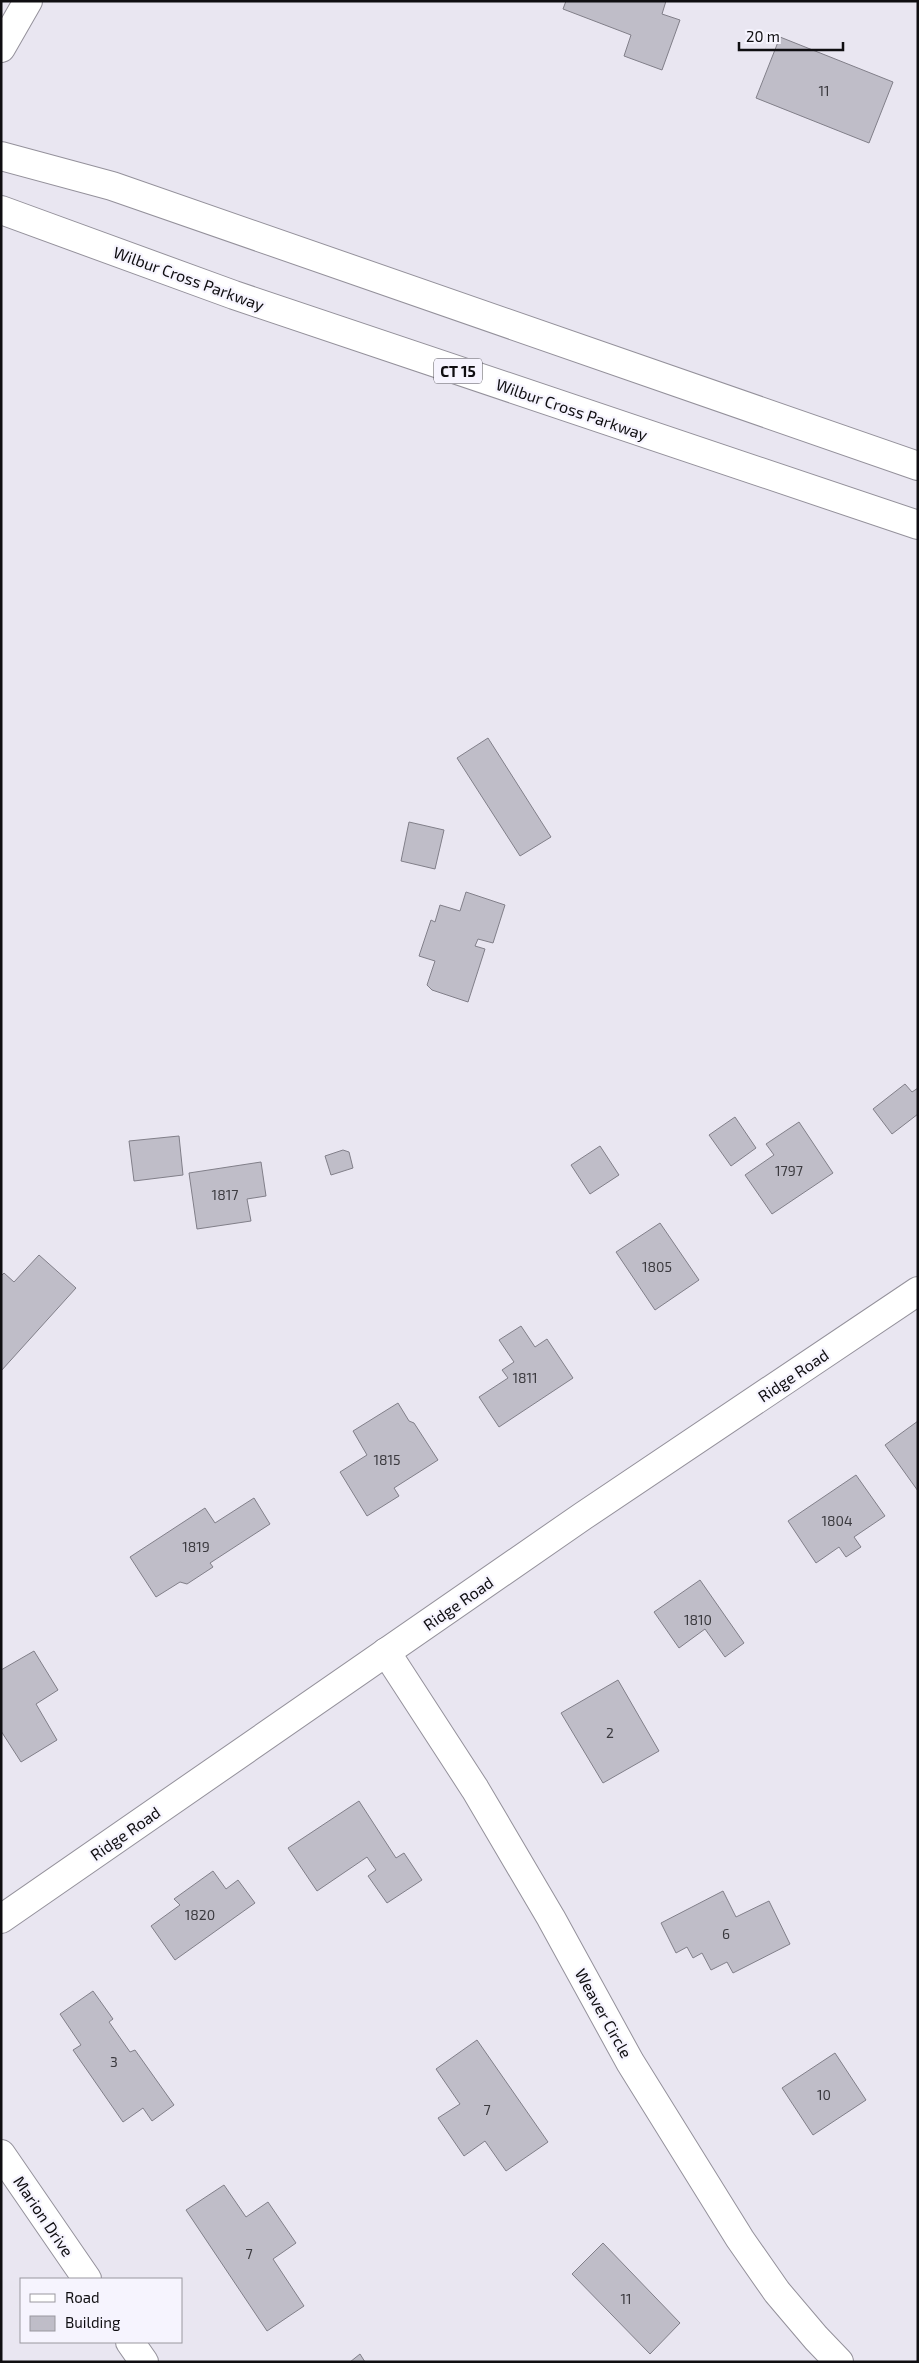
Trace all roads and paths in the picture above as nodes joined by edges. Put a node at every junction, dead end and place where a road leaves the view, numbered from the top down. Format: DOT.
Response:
graph roads {
  1 [pos="28,1"];
  2 [pos="7,37"];
  3 [pos="1,156"];
  4 [pos="1,210"];
  5 [pos="918,466"];
  6 [pos="918,526"];
  7 [pos="918,1291"];
  8 [pos="386,1652"];
  9 [pos="1,1919"];
  10 [pos="1,2154"];
  11 [pos="86,2278"];
  12 [pos="131,2343"];
  13 [pos="144,2362"];
  14 [pos="839,2362"];
  1 -- 2 [label="main road"];
  3 -- 5 [label="main road"];
  4 -- 6 [label="main road, Wilbur Cross Parkway / CT 15"];
  7 -- 8 [label="main road, Ridge Road"];
  8 -- 9 [label="main road, Ridge Road"];
  8 -- 14 [label="main road, Weaver Circle"];
  10 -- 11 [label="main road, Marion Drive"];
  12 -- 13 [label="main road"];
}
